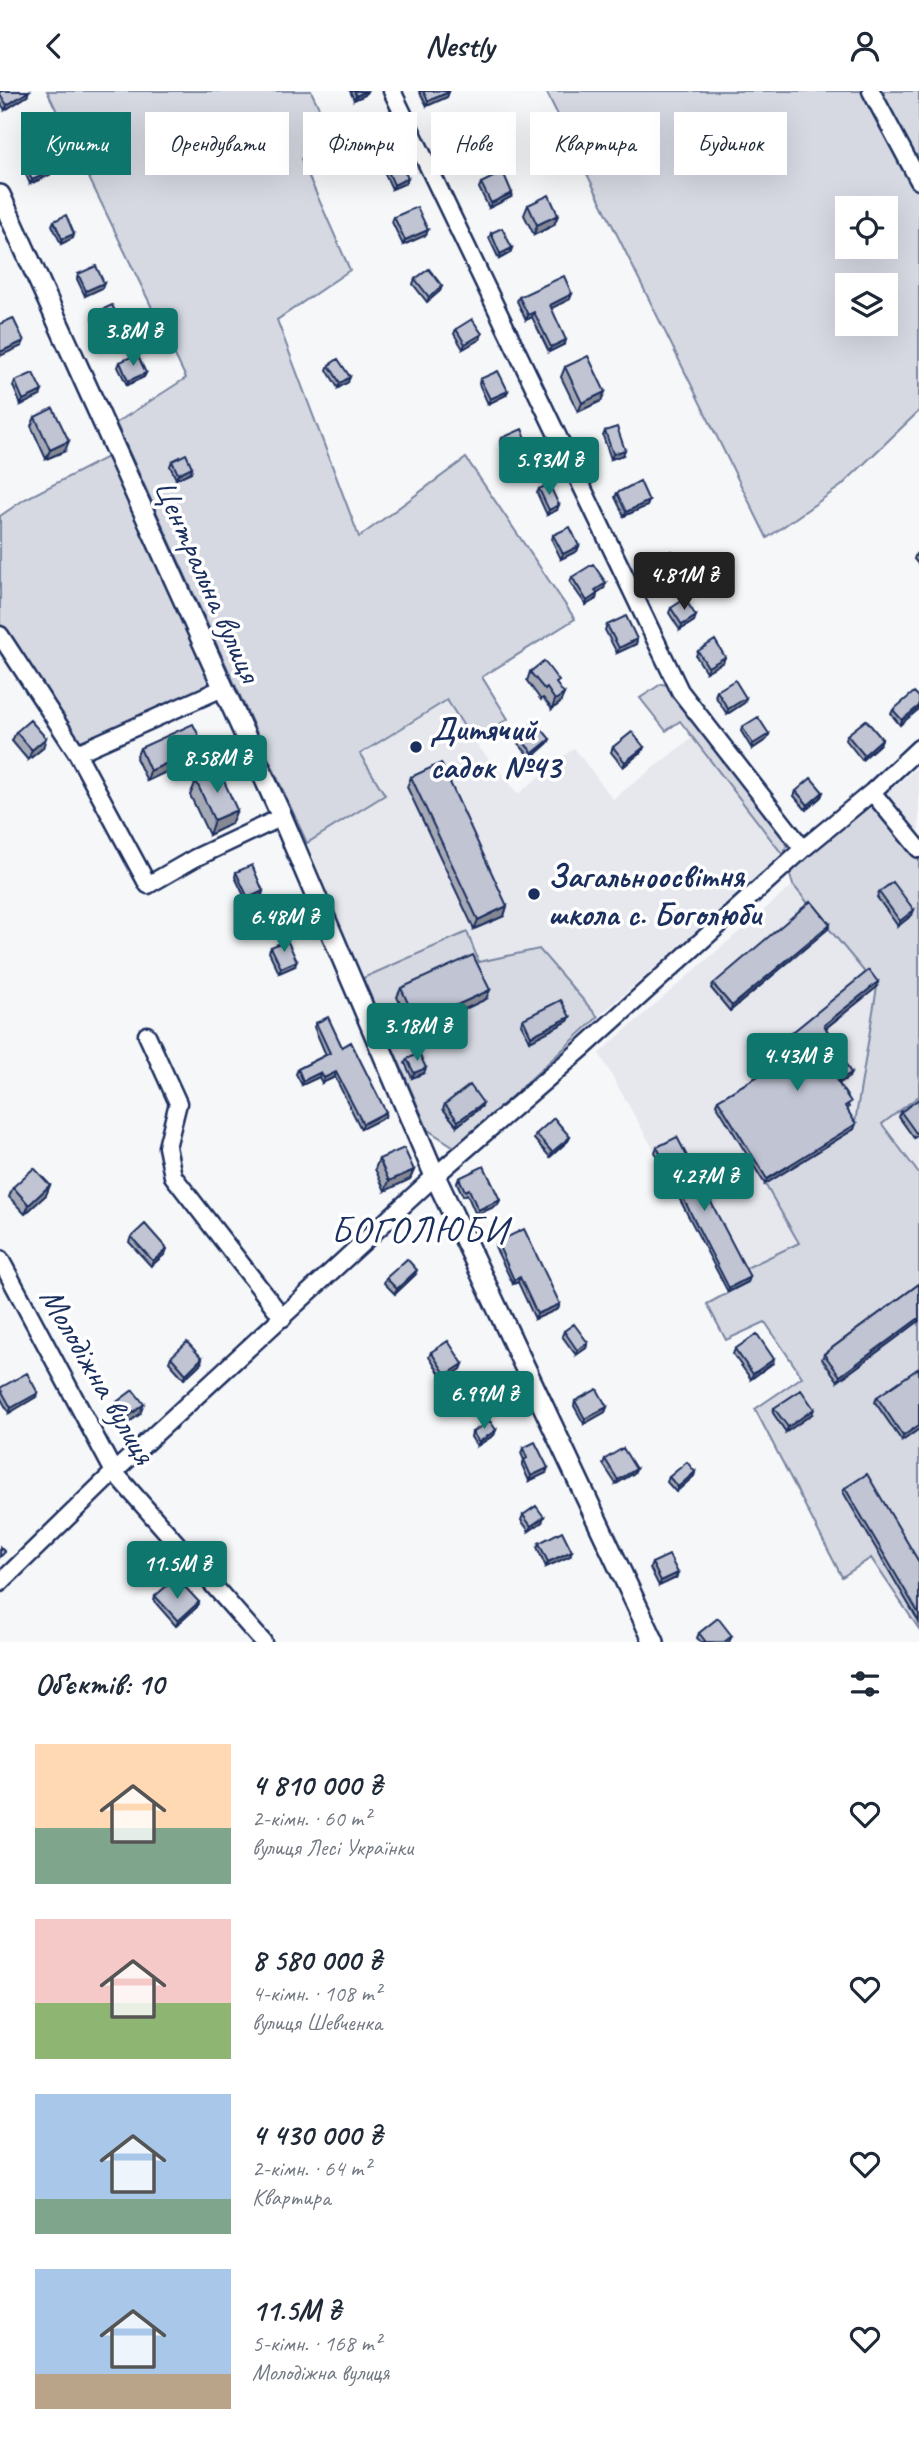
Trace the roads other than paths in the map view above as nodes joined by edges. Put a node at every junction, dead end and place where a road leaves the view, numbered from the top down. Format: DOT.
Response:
graph roads {
  1 [pos="392,91"];
  2 [pos="871,91"];
  3 [pos="919,181"];
  4 [pos="0,195"];
  5 [pos="0,635"];
  6 [pos="223,688"];
  7 [pos="919,748"];
  8 [pos="77,753"];
  9 [pos="872,792"];
  10 [pos="282,817"];
  11 [pos="803,849"];
  12 [pos="919,849"];
  13 [pos="147,1035"];
  14 [pos="435,1175"];
  15 [pos="0,1259"];
  16 [pos="283,1318"];
  17 [pos="114,1472"];
  18 [pos="0,1584"];
  19 [pos="262,1642"];
  20 [pos="654,1642"];
  1 -- 11 [label="street"];
  2 -- 3 [label="street"];
  4 -- 6 [label="street, Центральна вулиця"];
  5 -- 8 [label="street"];
  6 -- 8 [label="street"];
  6 -- 10 [label="street, Центральна вулиця"];
  7 -- 9 [label="street"];
  8 -- 10 [label="street"];
  9 -- 11 [label="street"];
  9 -- 12 [label="street"];
  10 -- 14 [label="street, Центральна вулиця"];
  11 -- 14 [label="street"];
  13 -- 16 [label="street"];
  14 -- 16 [label="street"];
  14 -- 20 [label="street, Центральна вулиця"];
  15 -- 17 [label="street, Молодіжна вулиця"];
  16 -- 17 [label="street"];
  17 -- 18 [label="street"];
  17 -- 19 [label="street, Молодіжна вулиця"];
}
